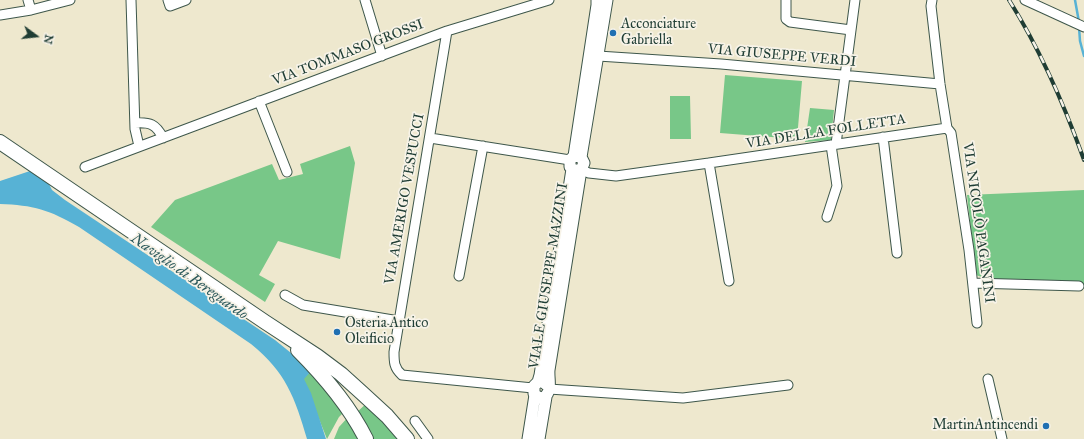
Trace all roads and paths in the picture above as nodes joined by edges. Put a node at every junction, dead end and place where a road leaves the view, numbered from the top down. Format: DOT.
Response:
graph roads {
  1 [pos="28,0"];
  2 [pos="70,0"];
  3 [pos="131,0"];
  4 [pos="168,0"];
  5 [pos="186,0"];
  6 [pos="365,0"];
  7 [pos="549,0"];
  8 [pos="597,0"];
  9 [pos="607,0"];
  10 [pos="786,0"];
  11 [pos="855,0"];
  12 [pos="932,0"];
  13 [pos="1025,0"];
  14 [pos="31,10"];
  15 [pos="0,15"];
  16 [pos="1084,27"];
  17 [pos="851,30"];
  18 [pos="447,31"];
  19 [pos="382,56"];
  20 [pos="598,56"];
  21 [pos="845,75"];
  22 [pos="940,84"];
  23 [pos="260,101"];
  24 [pos="135,123"];
  25 [pos="947,128"];
  26 [pos="883,137"];
  27 [pos="163,138"];
  28 [pos="430,138"];
  29 [pos="0,142"];
  30 [pos="834,145"];
  31 [pos="139,146"];
  32 [pos="483,146"];
  33 [pos="576,162"];
  34 [pos="709,163"];
  35 [pos="85,167"];
  36 [pos="287,172"];
  37 [pos="827,217"];
  38 [pos="897,253"];
  39 [pos="459,276"];
  40 [pos="729,280"];
  41 [pos="973,283"];
  42 [pos="1079,286"];
  43 [pos="285,295"];
  44 [pos="398,321"];
  45 [pos="265,322"];
  46 [pos="977,323"];
  47 [pos="988,379"];
  48 [pos="788,385"];
  49 [pos="542,390"];
  50 [pos="415,421"];
  51 [pos="366,439"];
  52 [pos="407,439"];
  53 [pos="428,439"];
  54 [pos="528,439"];
  55 [pos="539,439"];
  56 [pos="1002,439"];
  1 -- 14 [label="street"];
  2 -- 14 [label="street"];
  3 -- 24 [label="street"];
  4 -- 5 [label="street"];
  6 -- 19 [label="street"];
  7 -- 18 [label="street, VIA TOMMASO GROSSI"];
  8 -- 33 [label="street, VIALE GIUSEPPE MAZZINI"];
  9 -- 20 [label="street, VIALE GIUSEPPE MAZZINI"];
  10 -- 17 [label="street"];
  11 -- 17 [label="street"];
  12 -- 22 [label="street"];
  13 -- 16 [label="street"];
  14 -- 15 [label="street"];
  17 -- 21 [label="street"];
  18 -- 19 [label="street, VIA TOMMASO GROSSI"];
  18 -- 28 [label="street, VIA AMERIGO VESPUCCI"];
  19 -- 23 [label="street, VIA TOMMASO GROSSI"];
  20 -- 21 [label="street, VIA GIUSEPPE VERDI"];
  20 -- 33 [label="street, VIALE GIUSEPPE MAZZINI"];
  21 -- 22 [label="street, VIA GIUSEPPE VERDI"];
  21 -- 30 [label="street"];
  22 -- 25 [label="street"];
  23 -- 27 [label="street, VIA TOMMASO GROSSI"];
  23 -- 36 [label="street, VIA TOMMASO GROSSI"];
  24 -- 27 [label="street"];
  24 -- 31 [label="street"];
  25 -- 26 [label="street, VIA DELLA FOLLETTA"];
  25 -- 41 [label="street, VIA NICOLÒ PAGANINI"];
  26 -- 30 [label="street, VIA DELLA FOLLETTA"];
  26 -- 38 [label="street"];
  27 -- 31 [label="street, VIA TOMMASO GROSSI"];
  28 -- 32 [label="street, VIA DELLA FOLLETTA"];
  28 -- 44 [label="street, VIA AMERIGO VESPUCCI"];
  29 -- 45 [label="main road"];
  30 -- 34 [label="street, VIA DELLA FOLLETTA"];
  30 -- 37 [label="street"];
  31 -- 35 [label="street, VIA TOMMASO GROSSI"];
  32 -- 33 [label="street, VIA DELLA FOLLETTA"];
  32 -- 39 [label="street"];
  33 -- 34 [label="street, VIA DELLA FOLLETTA"];
  33 -- 49 [label="street, VIALE GIUSEPPE MAZZINI"];
  34 -- 40 [label="street"];
  41 -- 42 [label="street"];
  41 -- 46 [label="street, VIA NICOLÒ PAGANINI"];
  43 -- 44 [label="street"];
  44 -- 49 [label="street, VIA AMERIGO VESPUCCI"];
  45 -- 51 [label="main road"];
  45 -- 52 [label="main road"];
  47 -- 56 [label="street"];
  48 -- 49 [label="street"];
  49 -- 54 [label="street, VIALE GIUSEPPE MAZZINI"];
  49 -- 55 [label="street, VIALE GIUSEPPE MAZZINI"];
  50 -- 53 [label="street"];
}
